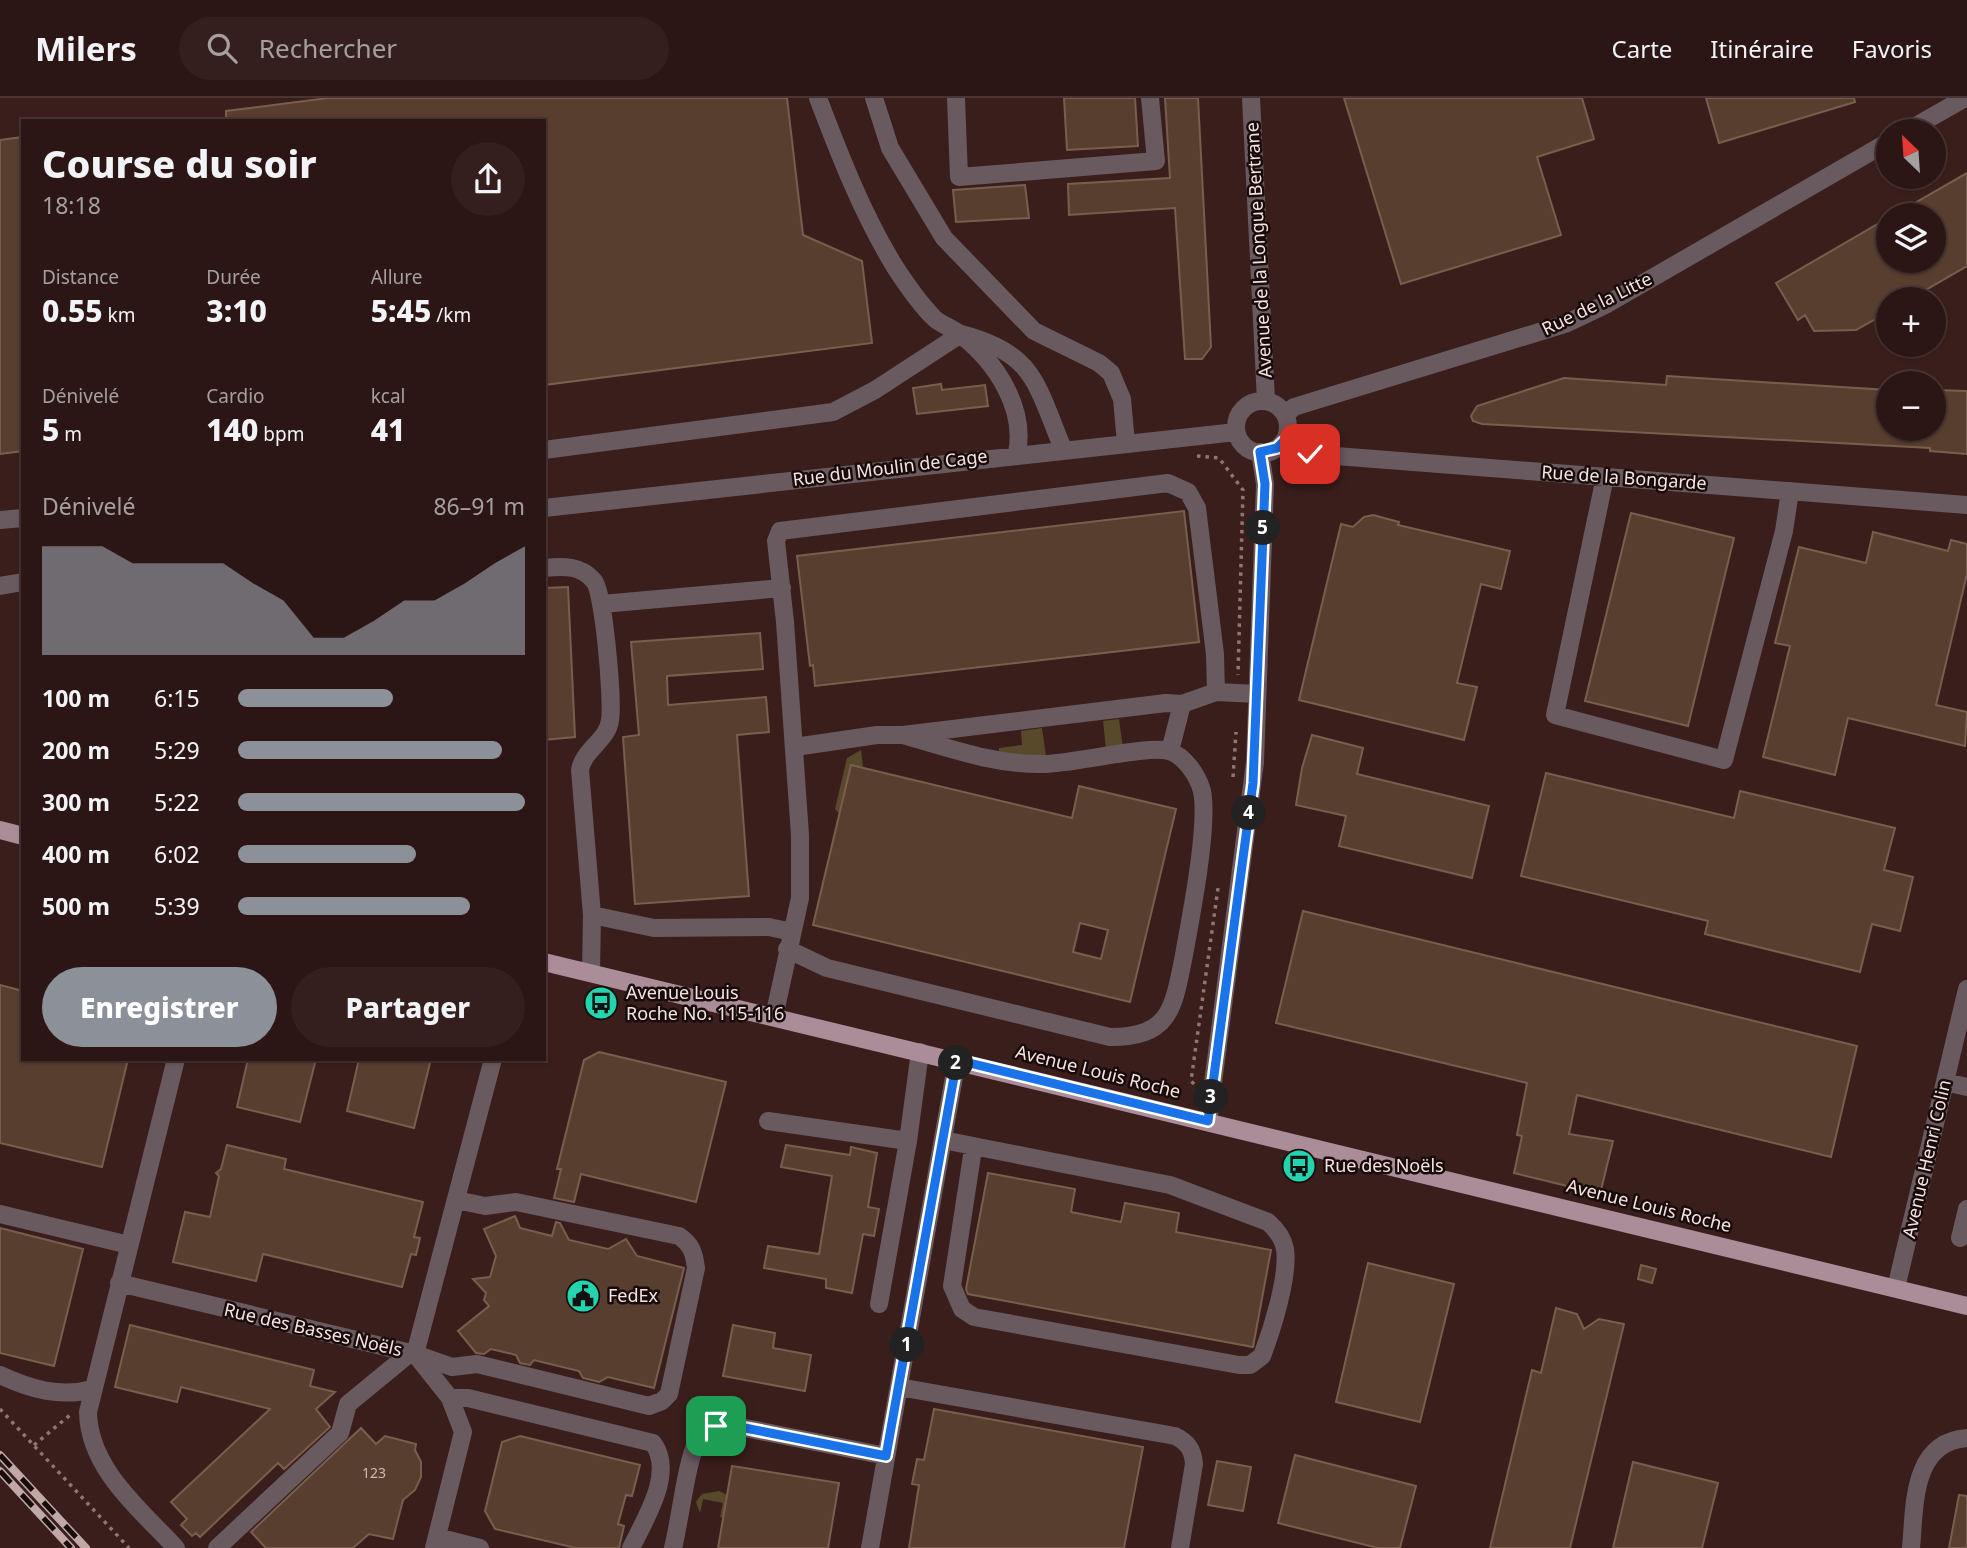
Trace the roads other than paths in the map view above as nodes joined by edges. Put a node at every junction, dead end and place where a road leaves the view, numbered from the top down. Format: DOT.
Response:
graph roads {
  1 [pos="818,98"];
  2 [pos="874,98"];
  3 [pos="956,98"];
  4 [pos="1150,98"];
  5 [pos="1251,98"];
  6 [pos="1965,98"];
  7 [pos="1928,119"];
  8 [pos="1876,149"];
  9 [pos="961,334"];
  10 [pos="1266,401"];
  11 [pos="1285,415"];
  12 [pos="1236,432"];
  13 [pos="1283,442"];
  14 [pos="1126,443"];
  15 [pos="1063,449"];
  16 [pos="546,450"];
  17 [pos="1260,452"];
  18 [pos="1017,453"];
  19 [pos="1605,477"];
  20 [pos="1790,491"];
  21 [pos="1967,505"];
  22 [pos="546,508"];
  23 [pos="21,518"];
  24 [pos="0,520"];
  25 [pos="546,568"];
  26 [pos="21,582"];
  27 [pos="0,586"];
  28 [pos="782,588"];
  29 [pos="602,604"];
  30 [pos="1216,692"];
  31 [pos="1257,694"];
  32 [pos="1182,704"];
  33 [pos="903,735"];
  34 [pos="794,747"];
  35 [pos="1170,751"];
  36 [pos="0,830"];
  37 [pos="21,835"];
  38 [pos="592,915"];
  39 [pos="789,941"];
  40 [pos="546,962"];
  41 [pos="591,972"];
  42 [pos="1967,989"];
  43 [pos="775,1017"];
  44 [pos="920,1052"];
  45 [pos="957,1060"];
  46 [pos="175,1061"];
  47 [pos="492,1061"];
  48 [pos="1945,1082"];
  49 [pos="1967,1087"];
  50 [pos="768,1121"];
  51 [pos="1208,1121"];
  52 [pos="943,1140"];
  53 [pos="908,1141"];
  54 [pos="973,1149"];
  55 [pos="456,1200"];
  56 [pos="1967,1209"];
  57 [pos="0,1214"];
  58 [pos="1960,1238"];
  59 [pos="129,1245"];
  60 [pos="119,1283"];
  61 [pos="1896,1288"];
  62 [pos="879,1304"];
  63 [pos="1967,1306"];
  64 [pos="412,1353"];
  65 [pos="0,1375"];
  66 [pos="900,1387"];
  67 [pos="92,1393"];
  68 [pos="450,1398"];
  69 [pos="1967,1438"];
  70 [pos="886,1456"];
  71 [pos="436,1543"];
  72 [pos="176,1548"];
  73 [pos="217,1548"];
  74 [pos="480,1548"];
  75 [pos="631,1548"];
  76 [pos="673,1548"];
  77 [pos="870,1548"];
  78 [pos="1180,1548"];
  79 [pos="1911,1548"];
  1 -- 9 [label="street"];
  2 -- 14 [label="street"];
  3 -- 4 [label="street"];
  5 -- 10 [label="street, Avenue de la Longue Bertrane"];
  6 -- 7 [label="street"];
  8 -- 11 [label="street, Rue de la Litte"];
  9 -- 15 [label="street"];
  9 -- 16 [label="street"];
  9 -- 18 [label="street"];
  10 -- 11 [label="street"];
  10 -- 12 [label="street"];
  11 -- 13 [label="street"];
  12 -- 14 [label="street, Rue du Moulin de Cage"];
  12 -- 17 [label="street"];
  13 -- 17 [label="street"];
  13 -- 19 [label="street, Rue de la Bongarde"];
  14 -- 15 [label="street, Rue du Moulin de Cage"];
  15 -- 18 [label="street, Rue du Moulin de Cage"];
  17 -- 31 [label="street"];
  18 -- 22 [label="street, Rue du Moulin de Cage"];
  19 -- 20 [label="street, Rue de la Bongarde"];
  19 -- 20 [label="street"];
  20 -- 21 [label="street, Rue de la Bongarde"];
  23 -- 24 [label="street"];
  25 -- 29 [label="street"];
  26 -- 27 [label="street"];
  28 -- 29 [label="street"];
  28 -- 30 [label="street"];
  28 -- 34 [label="street"];
  29 -- 38 [label="street"];
  30 -- 31 [label="street"];
  30 -- 32 [label="street"];
  31 -- 51 [label="street"];
  32 -- 33 [label="street"];
  32 -- 35 [label="street"];
  33 -- 34 [label="street"];
  33 -- 35 [label="street"];
  34 -- 39 [label="street"];
  35 -- 39 [label="street"];
  36 -- 37 [label="main road"];
  38 -- 39 [label="street"];
  38 -- 41 [label="street"];
  39 -- 43 [label="street"];
  40 -- 41 [label="main road, Avenue Louis Roche"];
  41 -- 43 [label="main road, Avenue Louis Roche"];
  42 -- 48 [label="street, Avenue Henri Colin"];
  43 -- 44 [label="main road, Avenue Louis Roche"];
  44 -- 45 [label="main road, Avenue Louis Roche"];
  44 -- 53 [label="street"];
  45 -- 51 [label="main road, Avenue Louis Roche"];
  45 -- 52 [label="street"];
  46 -- 59 [label="street"];
  47 -- 55 [label="street, Rue des Basses Noëls"];
  48 -- 49 [label="street"];
  48 -- 61 [label="street, Avenue Henri Colin"];
  50 -- 53 [label="street"];
  51 -- 61 [label="main road, Avenue Louis Roche"];
  52 -- 54 [label="street"];
  52 -- 66 [label="street"];
  53 -- 62 [label="street"];
  54 -- 54 [label="street"];
  55 -- 64 [label="street, Rue des Basses Noëls"];
  55 -- 64 [label="street"];
  56 -- 58 [label="street"];
  57 -- 59 [label="street"];
  59 -- 60 [label="street"];
  60 -- 64 [label="street, Rue des Basses Noëls"];
  60 -- 67 [label="street"];
  61 -- 63 [label="main road, Avenue Louis Roche"];
  64 -- 68 [label="street"];
  64 -- 73 [label="street"];
  65 -- 67 [label="street"];
  66 -- 70 [label="street"];
  66 -- 78 [label="street"];
  67 -- 72 [label="street"];
  68 -- 71 [label="street"];
  68 -- 75 [label="street"];
  69 -- 79 [label="street"];
  70 -- 76 [label="street"];
  70 -- 77 [label="street"];
  71 -- 74 [label="street"];
}
